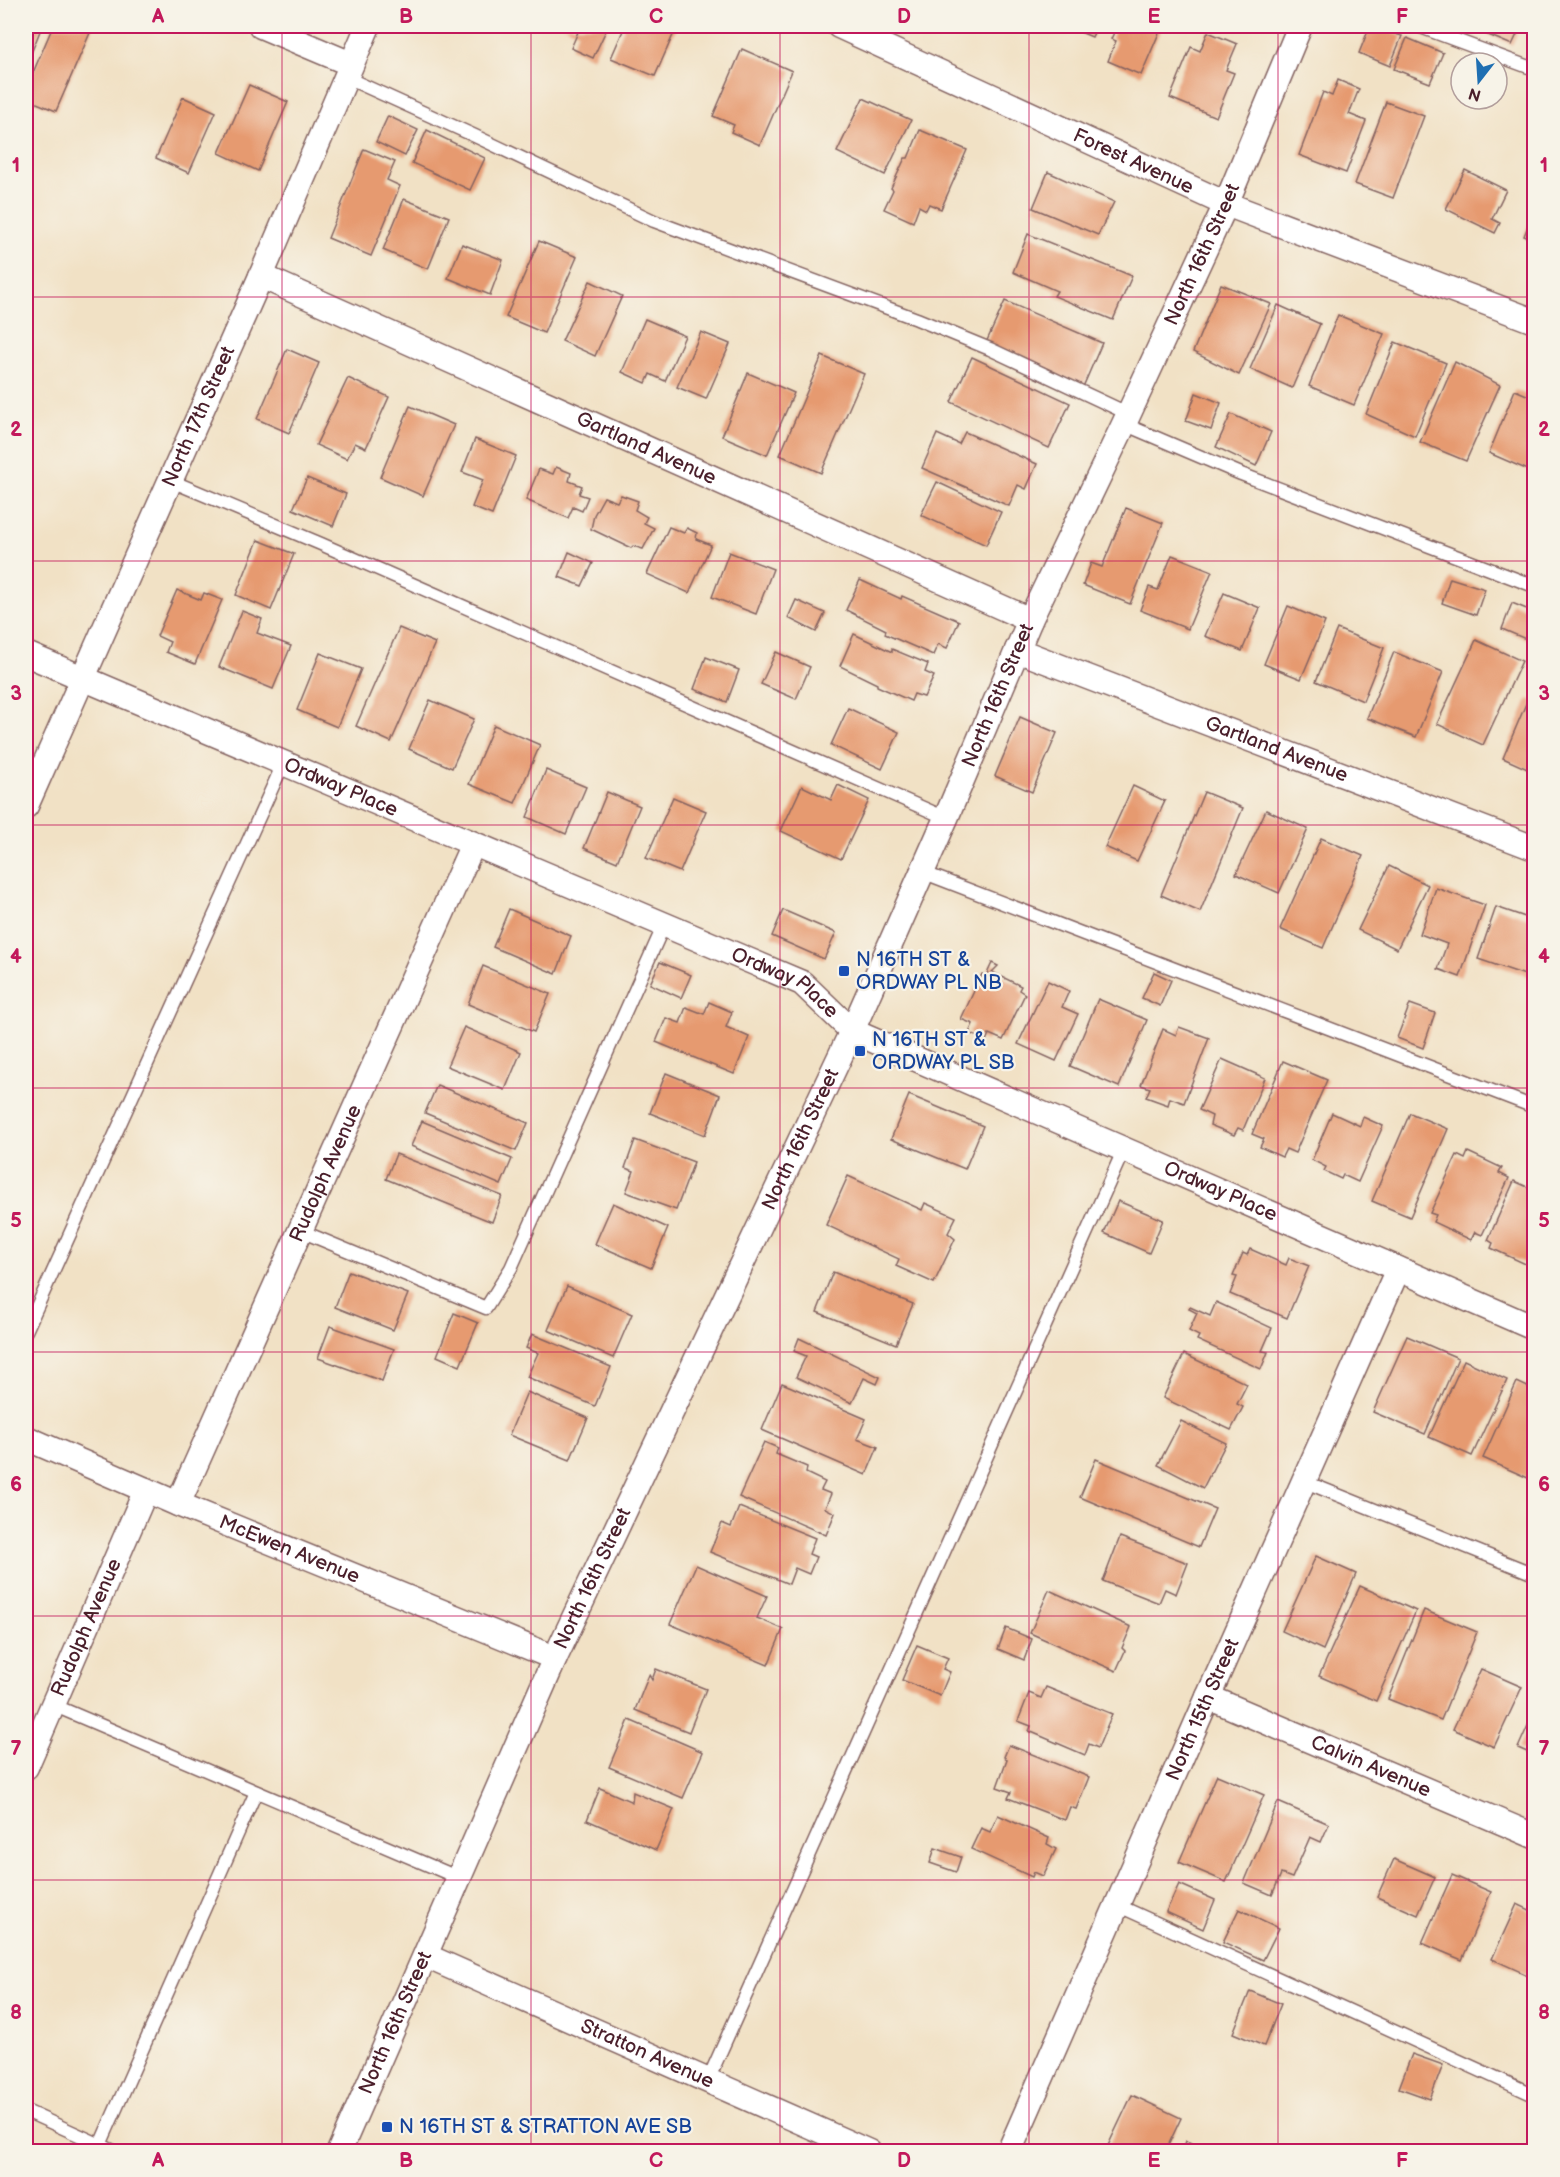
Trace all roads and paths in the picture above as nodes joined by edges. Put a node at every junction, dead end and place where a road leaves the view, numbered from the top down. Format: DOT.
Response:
graph roads {
  1 [pos="261,26"];
  2 [pos="368,26"];
  3 [pos="839,26"];
  4 [pos="1300,26"];
  5 [pos="1418,26"];
  6 [pos="1534,69"];
  7 [pos="348,71"];
  8 [pos="1226,204"];
  9 [pos="261,276"];
  10 [pos="1534,321"];
  11 [pos="1127,419"];
  12 [pos="169,480"];
  13 [pos="1534,586"];
  14 [pos="1030,620"];
  15 [pos="1017,650"];
  16 [pos="26,654"];
  17 [pos="82,678"];
  18 [pos="284,764"];
  19 [pos="26,806"];
  20 [pos="946,818"];
  21 [pos="473,844"];
  22 [pos="1534,848"];
  23 [pos="922,872"];
  24 [pos="664,925"];
  25 [pos="852,1031"];
  26 [pos="1534,1107"];
  27 [pos="1124,1149"];
  28 [pos="301,1231"];
  29 [pos="1398,1269"];
  30 [pos="1534,1328"];
  31 [pos="26,1331"];
  32 [pos="26,1438"];
  33 [pos="1303,1481"];
  34 [pos="146,1490"];
  35 [pos="178,1504"];
  36 [pos="1534,1574"];
  37 [pos="555,1658"];
  38 [pos="1208,1697"];
  39 [pos="52,1705"];
  40 [pos="26,1767"];
  41 [pos="256,1792"];
  42 [pos="1534,1836"];
  43 [pos="459,1878"];
  44 [pos="1117,1905"];
  45 [pos="426,1956"];
  46 [pos="708,2080"];
  47 [pos="1534,2095"];
  48 [pos="26,2111"];
  49 [pos="100,2145"];
  50 [pos="116,2151"];
  51 [pos="339,2151"];
  52 [pos="869,2151"];
  53 [pos="1009,2151"];
  1 -- 7 [label="street"];
  2 -- 7 [label="street, North 17th Street"];
  3 -- 8 [label="street, Forest Avenue"];
  4 -- 8 [label="street, North 16th Street"];
  5 -- 6 [label="lane"];
  7 -- 9 [label="street, North 17th Street"];
  7 -- 11 [label="lane"];
  8 -- 10 [label="street, Forest Avenue"];
  8 -- 11 [label="street, North 16th Street"];
  9 -- 12 [label="street, North 17th Street"];
  9 -- 14 [label="street, Gartland Avenue"];
  11 -- 13 [label="lane"];
  11 -- 14 [label="street, North 16th Street"];
  12 -- 17 [label="street, North 17th Street"];
  12 -- 20 [label="lane"];
  14 -- 15 [label="street, North 16th Street"];
  15 -- 20 [label="street, North 16th Street"];
  15 -- 22 [label="street, Gartland Avenue"];
  16 -- 17 [label="street, Ordway Place"];
  17 -- 18 [label="street, Ordway Place"];
  17 -- 19 [label="street, North 17th Street"];
  18 -- 21 [label="street, Ordway Place"];
  18 -- 31 [label="lane"];
  20 -- 23 [label="street, North 16th Street"];
  21 -- 24 [label="street, Ordway Place"];
  21 -- 28 [label="street, Rudolph Avenue"];
  23 -- 25 [label="street, North 16th Street"];
  23 -- 26 [label="lane"];
  24 -- 25 [label="street, Ordway Place"];
  24 -- 28 [label="lane"];
  25 -- 27 [label="street, Ordway Place"];
  25 -- 37 [label="street, North 16th Street"];
  27 -- 29 [label="street, Ordway Place"];
  27 -- 46 [label="lane"];
  28 -- 35 [label="street, Rudolph Avenue"];
  29 -- 30 [label="street, Ordway Place"];
  29 -- 33 [label="street, North 15th Street"];
  32 -- 34 [label="street, McEwen Avenue"];
  33 -- 36 [label="lane"];
  33 -- 38 [label="street, North 15th Street"];
  34 -- 35 [label="street, McEwen Avenue"];
  34 -- 39 [label="street, Rudolph Avenue"];
  35 -- 37 [label="street, McEwen Avenue"];
  37 -- 43 [label="street, North 16th Street"];
  38 -- 42 [label="street, Calvin Avenue"];
  38 -- 44 [label="street, North 15th Street"];
  39 -- 40 [label="street, Rudolph Avenue"];
  39 -- 41 [label="lane"];
  41 -- 43 [label="lane"];
  41 -- 49 [label="lane"];
  43 -- 45 [label="street, North 16th Street"];
  44 -- 47 [label="lane"];
  44 -- 53 [label="street, North 15th Street"];
  45 -- 46 [label="street, Stratton Avenue"];
  45 -- 51 [label="street, North 16th Street"];
  46 -- 52 [label="street, Stratton Avenue"];
  48 -- 49 [label="lane"];
  49 -- 50 [label="lane"];
}
